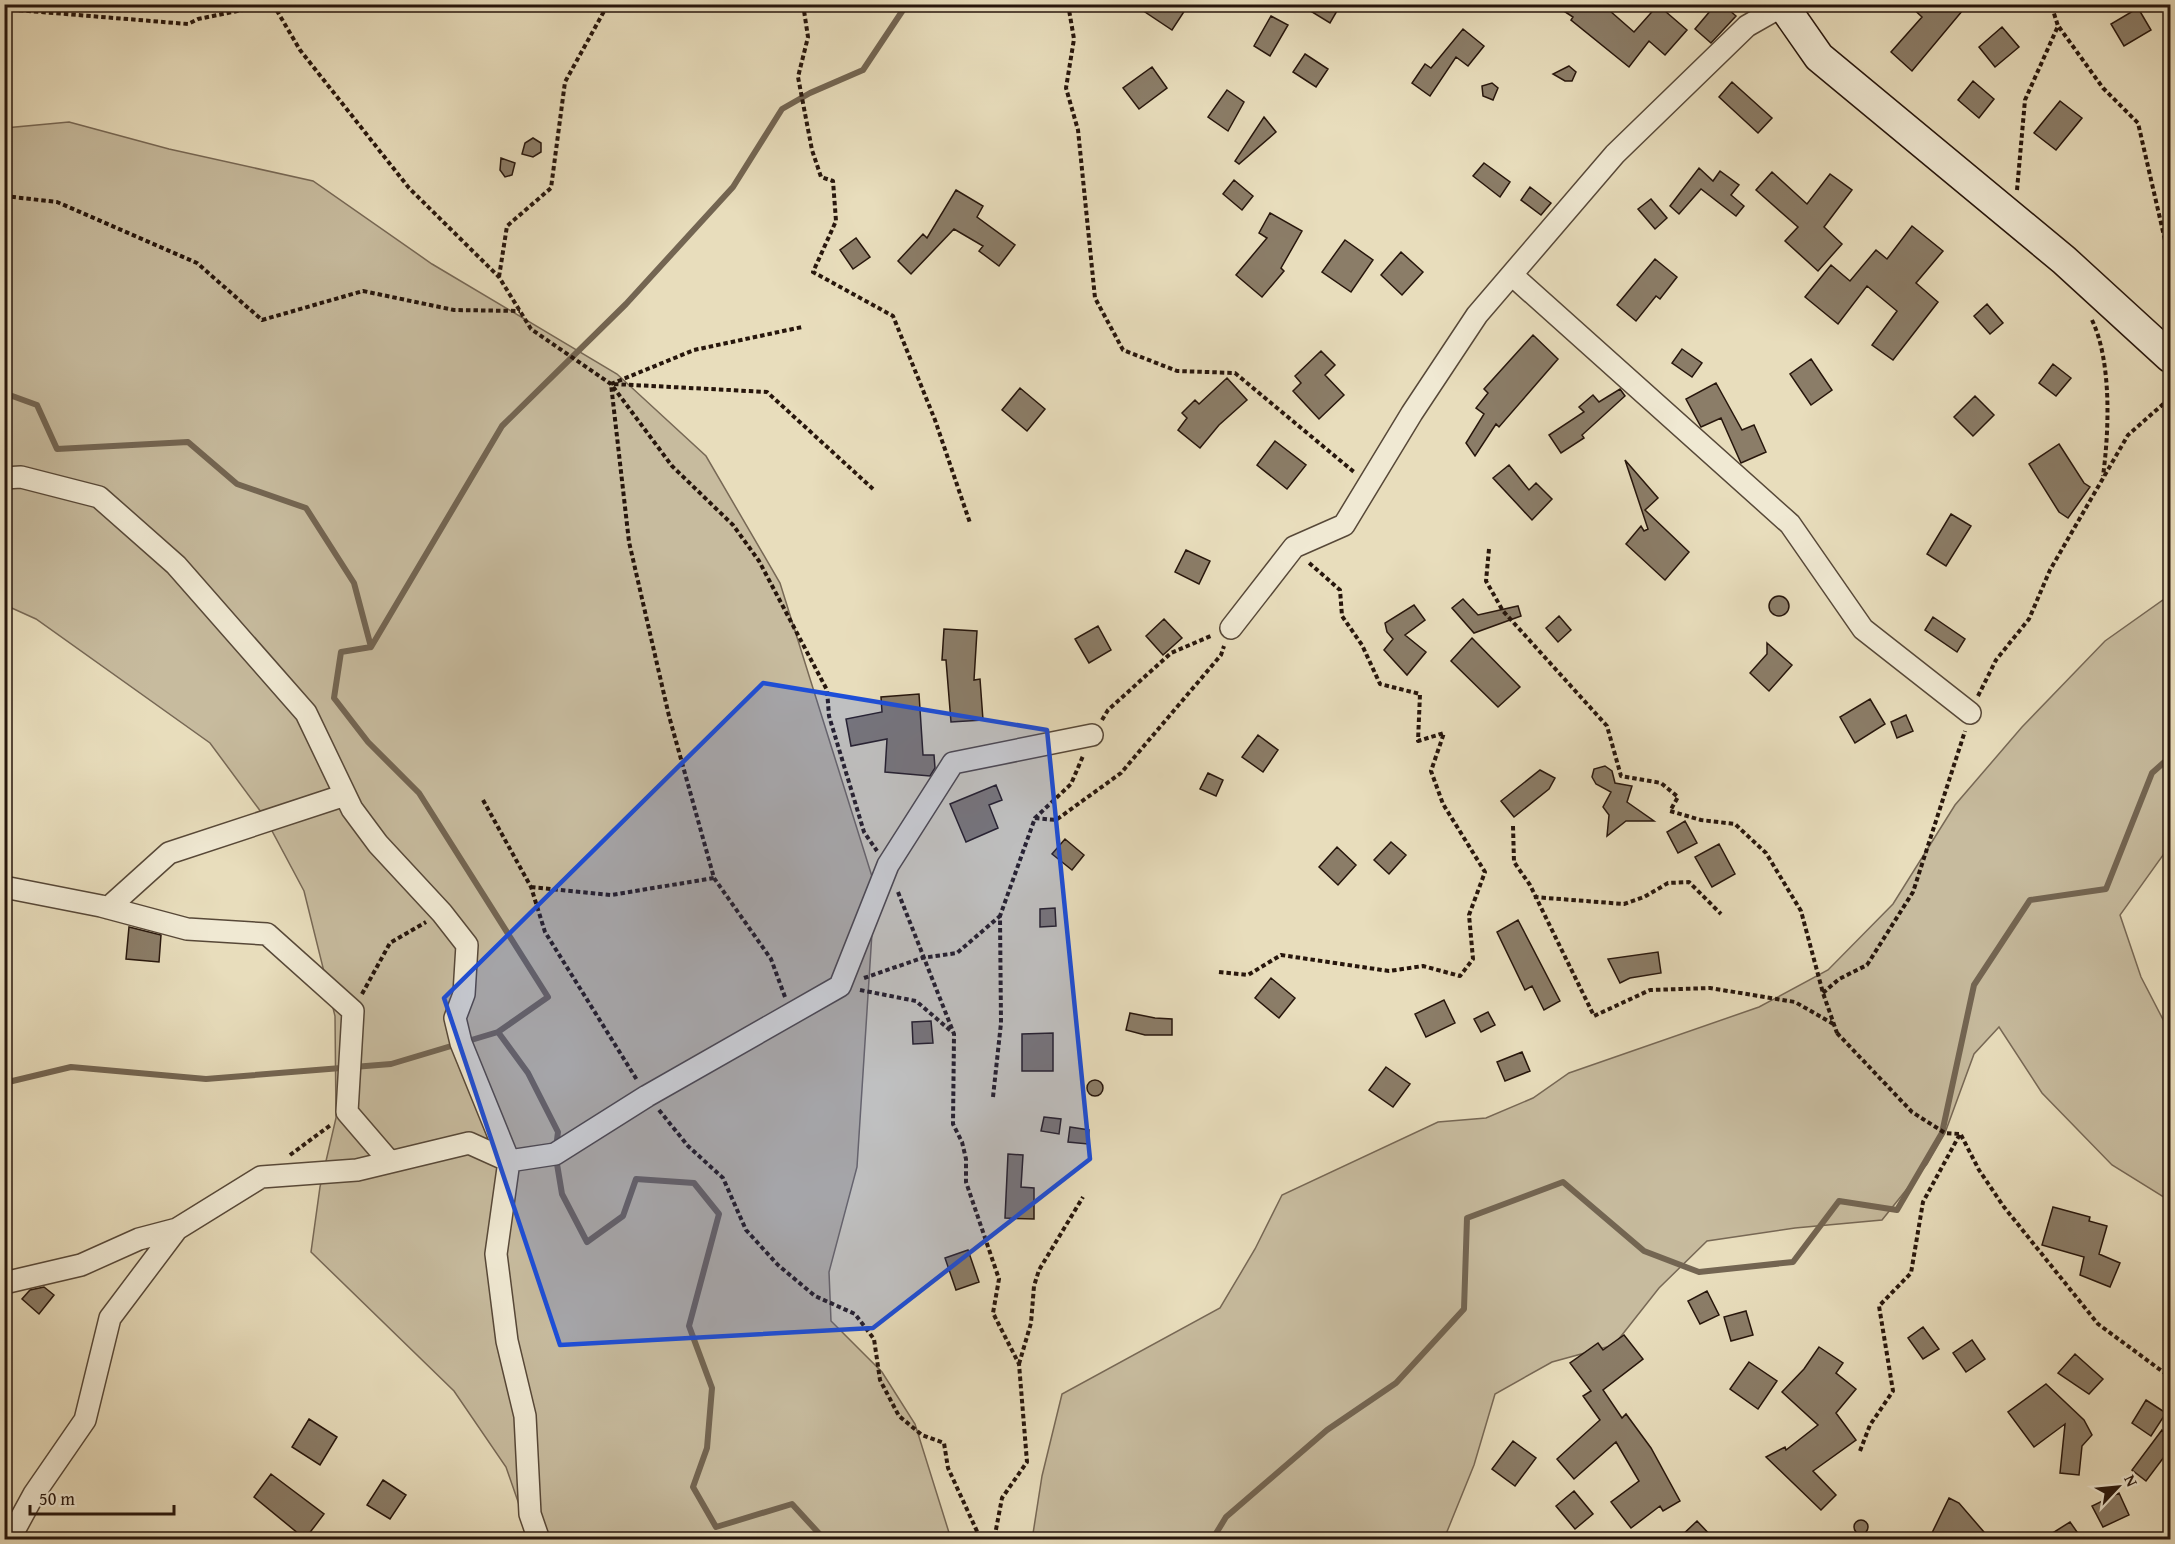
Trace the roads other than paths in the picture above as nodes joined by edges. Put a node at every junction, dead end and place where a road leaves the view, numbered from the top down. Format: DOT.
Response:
graph roads {
  1 [pos="1782,5"];
  2 [pos="1512,275"];
  3 [pos="2170,357"];
  4 [pos="10,481"];
  5 [pos="1231,628"];
  6 [pos="1970,713"];
  7 [pos="1092,735"];
  8 [pos="345,795"];
  9 [pos="4,887"];
  10 [pos="108,908"];
  11 [pos="509,1161"];
  12 [pos="390,1162"];
  13 [pos="177,1229"];
  14 [pos="4,1283"];
  15 [pos="9,1539"];
  16 [pos="539,1539"];
  1 -- 2 [label="street"];
  1 -- 3 [label="street"];
  2 -- 5 [label="street"];
  2 -- 6 [label="street"];
  4 -- 8 [label="street"];
  7 -- 11 [label="street"];
  8 -- 10 [label="street"];
  8 -- 11 [label="street"];
  9 -- 10 [label="street"];
  10 -- 12 [label="street"];
  11 -- 12 [label="street"];
  11 -- 16 [label="street"];
  12 -- 13 [label="street"];
  13 -- 14 [label="street"];
  13 -- 15 [label="street"];
}
